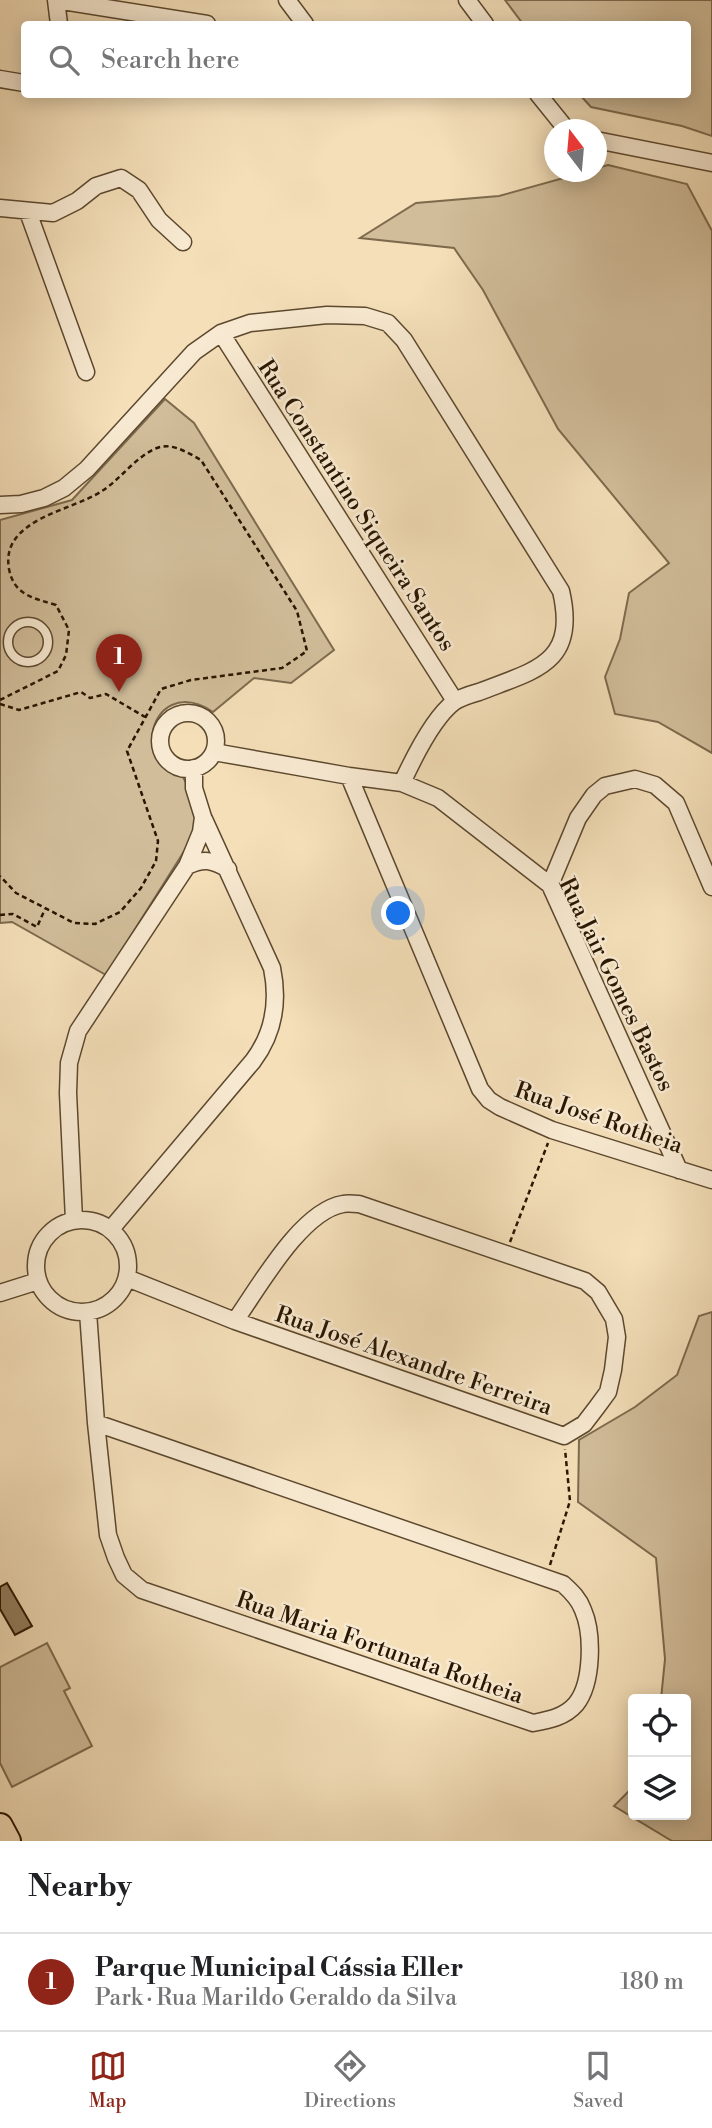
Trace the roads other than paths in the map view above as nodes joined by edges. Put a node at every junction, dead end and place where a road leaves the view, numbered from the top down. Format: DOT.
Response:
graph roads {
  1 [pos="56,0"];
  2 [pos="287,0"];
  3 [pos="467,0"];
  4 [pos="59,21"];
  5 [pos="188,21"];
  6 [pos="303,21"];
  7 [pos="483,21"];
  8 [pos="0,79"];
  9 [pos="21,82"];
  10 [pos="541,98"];
  11 [pos="558,119"];
  12 [pos="607,141"];
  13 [pos="712,163"];
  14 [pos="0,208"];
  15 [pos="28,212"];
  16 [pos="183,242"];
  17 [pos="221,333"];
  18 [pos="86,372"];
  19 [pos="0,505"];
  20 [pos="0,627"];
  21 [pos="8,636"];
  22 [pos="455,701"];
  23 [pos="214,752"];
  24 [pos="194,768"];
  25 [pos="349,776"];
  26 [pos="402,783"];
  27 [pos="204,817"];
  28 [pos="187,866"];
  29 [pos="228,869"];
  30 [pos="550,885"];
  31 [pos="712,887"];
  32 [pos="680,1170"];
  33 [pos="712,1180"];
  34 [pos="74,1220"];
  35 [pos="111,1229"];
  36 [pos="127,1278"];
  37 [pos="38,1282"];
  38 [pos="0,1293"];
  39 [pos="88,1312"];
  40 [pos="235,1321"];
  41 [pos="96,1423"];
  42 [pos="0,1826"];
  43 [pos="8,1841"];
  1 -- 4 [label="street"];
  1 -- 5 [label="street"];
  2 -- 6 [label="street"];
  3 -- 7 [label="street"];
  8 -- 9 [label="street"];
  10 -- 11 [label="street"];
  12 -- 13 [label="street"];
  14 -- 15 [label="street"];
  15 -- 16 [label="street"];
  15 -- 18 [label="street"];
  17 -- 19 [label="street, Rua Constantino Siqueira Santos"];
  17 -- 22 [label="street, Rua Constantino Siqueira Santos"];
  17 -- 22 [label="street, Rua Constantino Siqueira Santos"];
  20 -- 21 [label="lane"];
  21 -- 21 [label="lane"];
  22 -- 26 [label="street"];
  23 -- 24 [label="street"];
  23 -- 24 [label="street"];
  23 -- 25 [label="street, Rua Jair Gomes Bastos"];
  24 -- 27 [label="street"];
  25 -- 26 [label="street, Rua Jair Gomes Bastos"];
  25 -- 32 [label="street, Rua José Rotheia"];
  26 -- 30 [label="street, Rua Jair Gomes Bastos"];
  27 -- 28 [label="street"];
  27 -- 29 [label="street"];
  28 -- 29 [label="street"];
  28 -- 34 [label="street"];
  29 -- 35 [label="street"];
  30 -- 31 [label="street"];
  30 -- 32 [label="street, Rua Jair Gomes Bastos"];
  32 -- 33 [label="street, Rua José Rotheia"];
  34 -- 35 [label="street"];
  34 -- 37 [label="street"];
  35 -- 36 [label="street"];
  36 -- 39 [label="street"];
  36 -- 40 [label="street, Rua José Alexandre Ferreira"];
  37 -- 38 [label="street"];
  37 -- 39 [label="street"];
  39 -- 41 [label="street, Rua Maria Fortunata Rotheia"];
  40 -- 40 [label="street, Rua José Alexandre Ferreira"];
  41 -- 41 [label="street, Rua Maria Fortunata Rotheia"];
  42 -- 43 [label="main road"];
}
